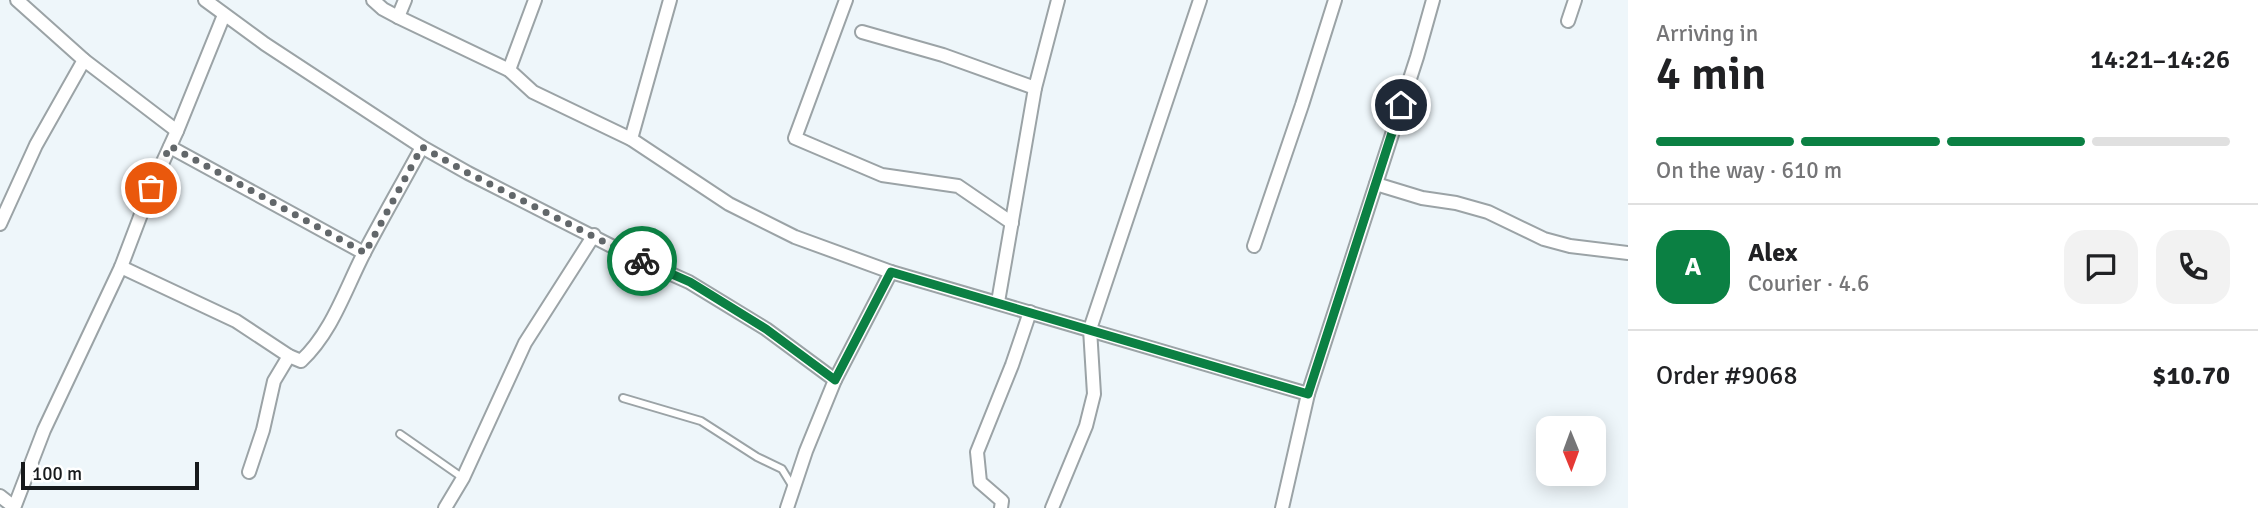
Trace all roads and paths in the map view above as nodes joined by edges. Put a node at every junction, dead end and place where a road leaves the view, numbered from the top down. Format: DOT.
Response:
graph roads {
  1 [pos="17,0"];
  2 [pos="205,0"];
  3 [pos="373,0"];
  4 [pos="405,0"];
  5 [pos="535,0"];
  6 [pos="670,0"];
  7 [pos="846,0"];
  8 [pos="1058,0"];
  9 [pos="1200,0"];
  10 [pos="1335,0"];
  11 [pos="1433,0"];
  12 [pos="1575,0"];
  13 [pos="225,15"];
  14 [pos="398,17"];
  15 [pos="1568,21"];
  16 [pos="862,32"];
  17 [pos="84,60"];
  18 [pos="509,70"];
  19 [pos="1035,88"];
  20 [pos="177,131"];
  21 [pos="631,139"];
  22 [pos="170,146"];
  23 [pos="422,147"];
  24 [pos="1376,184"];
  25 [pos="1012,223"];
  26 [pos="0,224"];
  27 [pos="594,236"];
  28 [pos="1254,246"];
  29 [pos="365,253"];
  30 [pos="1628,253"];
  31 [pos="121,267"];
  32 [pos="891,272"];
  33 [pos="998,302"];
  34 [pos="1030,312"];
  35 [pos="1090,330"];
  36 [pos="289,356"];
  37 [pos="835,380"];
  38 [pos="1308,394"];
  39 [pos="623,398"];
  40 [pos="400,434"];
  41 [pos="249,472"];
  42 [pos="463,478"];
  43 [pos="794,489"];
  44 [pos="0,496"];
  45 [pos="14,507"];
  46 [pos="445,508"];
  47 [pos="787,508"];
  48 [pos="1001,508"];
  49 [pos="1052,508"];
  50 [pos="1282,508"];
  1 -- 17 [label="street"];
  2 -- 13 [label="street"];
  3 -- 14 [label="street"];
  4 -- 14 [label="street"];
  5 -- 18 [label="street"];
  6 -- 21 [label="street"];
  7 -- 25 [label="street"];
  8 -- 19 [label="street"];
  9 -- 35 [label="street"];
  10 -- 28 [label="street"];
  11 -- 24 [label="street"];
  12 -- 15 [label="street"];
  13 -- 20 [label="street"];
  13 -- 23 [label="street"];
  14 -- 18 [label="street"];
  16 -- 19 [label="street"];
  17 -- 20 [label="street"];
  17 -- 26 [label="street"];
  18 -- 21 [label="street"];
  19 -- 25 [label="street"];
  20 -- 22 [label="street"];
  21 -- 32 [label="street"];
  22 -- 29 [label="street"];
  22 -- 31 [label="street"];
  23 -- 27 [label="street"];
  23 -- 29 [label="street"];
  24 -- 30 [label="street"];
  24 -- 38 [label="street"];
  25 -- 33 [label="street"];
  27 -- 37 [label="street"];
  27 -- 42 [label="street"];
  29 -- 36 [label="street"];
  31 -- 36 [label="street"];
  31 -- 45 [label="street"];
  32 -- 33 [label="street"];
  32 -- 37 [label="street"];
  33 -- 34 [label="street"];
  34 -- 35 [label="street"];
  34 -- 48 [label="street"];
  35 -- 38 [label="street"];
  35 -- 49 [label="street"];
  36 -- 41 [label="street"];
  37 -- 43 [label="street"];
  38 -- 50 [label="street"];
  39 -- 43 [label="lane"];
  40 -- 42 [label="lane"];
  42 -- 46 [label="street"];
  43 -- 47 [label="street"];
  44 -- 45 [label="street"];
}
